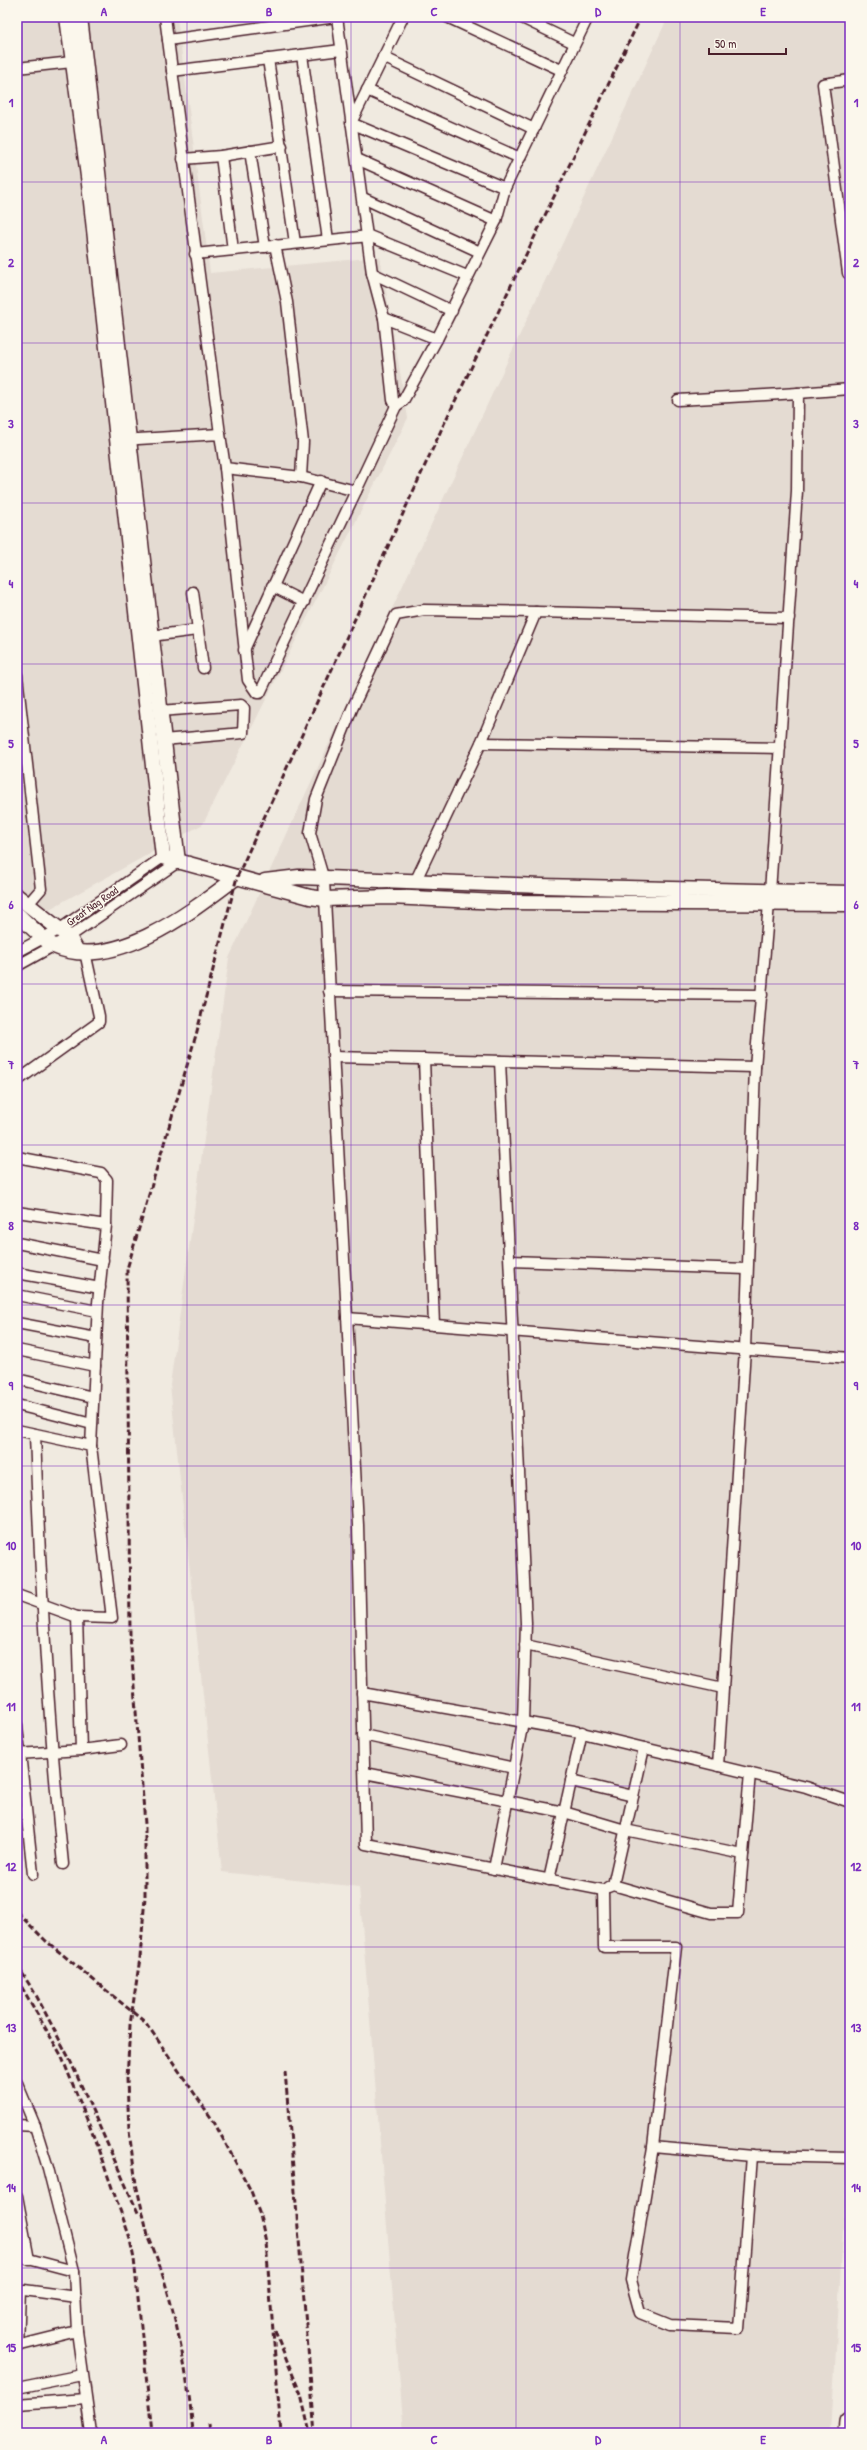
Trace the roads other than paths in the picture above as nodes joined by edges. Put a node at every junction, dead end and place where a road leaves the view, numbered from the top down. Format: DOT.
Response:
graph roads {
  1 [pos="66,17"];
  2 [pos="80,17"];
  3 [pos="165,17"];
  4 [pos="336,17"];
  5 [pos="403,17"];
  6 [pos="448,17"];
  7 [pos="520,17"];
  8 [pos="588,17"];
  9 [pos="168,40"];
  10 [pos="574,43"];
  11 [pos="341,50"];
  12 [pos="302,55"];
  13 [pos="383,57"];
  14 [pos="268,59"];
  15 [pos="72,62"];
  16 [pos="17,68"];
  17 [pos="561,70"];
  18 [pos="172,71"];
  19 [pos="850,80"];
  20 [pos="367,90"];
  21 [pos="351,123"];
  22 [pos="534,129"];
  23 [pos="282,146"];
  24 [pos="250,151"];
  25 [pos="221,156"];
  26 [pos="520,158"];
  27 [pos="183,159"];
  28 [pos="357,159"];
  29 [pos="505,188"];
  30 [pos="363,198"];
  31 [pos="496,221"];
  32 [pos="369,236"];
  33 [pos="328,240"];
  34 [pos="295,243"];
  35 [pos="270,246"];
  36 [pos="233,250"];
  37 [pos="480,252"];
  38 [pos="195,254"];
  39 [pos="372,273"];
  40 [pos="850,273"];
  41 [pos="468,276"];
  42 [pos="452,311"];
  43 [pos="384,318"];
  44 [pos="437,338"];
  45 [pos="850,388"];
  46 [pos="798,393"];
  47 [pos="678,400"];
  48 [pos="396,406"];
  49 [pos="220,434"];
  50 [pos="122,440"];
  51 [pos="225,468"];
  52 [pos="301,477"];
  53 [pos="321,481"];
  54 [pos="356,491"];
  55 [pos="272,586"];
  56 [pos="193,592"];
  57 [pos="304,602"];
  58 [pos="536,612"];
  59 [pos="788,618"];
  60 [pos="197,630"];
  61 [pos="151,636"];
  62 [pos="244,650"];
  63 [pos="203,668"];
  64 [pos="17,676"];
  65 [pos="159,711"];
  66 [pos="163,740"];
  67 [pos="481,743"];
  68 [pos="780,748"];
  69 [pos="163,857"];
  70 [pos="178,862"];
  71 [pos="237,877"];
  72 [pos="324,880"];
  73 [pos="259,882"];
  74 [pos="415,882"];
  75 [pos="850,893"];
  76 [pos="770,898"];
  77 [pos="325,899"];
  78 [pos="22,900"];
  79 [pos="850,904"];
  80 [pos="17,914"];
  81 [pos="65,933"];
  82 [pos="49,941"];
  83 [pos="17,952"];
  84 [pos="81,952"];
  85 [pos="17,966"];
  86 [pos="329,991"];
  87 [pos="762,995"];
  88 [pos="333,1057"];
  89 [pos="424,1059"];
  90 [pos="500,1061"];
  91 [pos="755,1067"];
  92 [pos="17,1081"];
  93 [pos="17,1157"];
  94 [pos="17,1212"];
  95 [pos="106,1225"];
  96 [pos="17,1243"];
  97 [pos="102,1260"];
  98 [pos="510,1260"];
  99 [pos="747,1268"];
  100 [pos="17,1273"];
  101 [pos="100,1288"];
  102 [pos="17,1295"];
  103 [pos="97,1311"];
  104 [pos="347,1318"];
  105 [pos="17,1323"];
  106 [pos="434,1325"];
  107 [pos="513,1331"];
  108 [pos="96,1338"];
  109 [pos="745,1349"];
  110 [pos="17,1350"];
  111 [pos="850,1358"];
  112 [pos="95,1366"];
  113 [pos="17,1379"];
  114 [pos="93,1397"];
  115 [pos="17,1405"];
  116 [pos="92,1424"];
  117 [pos="17,1430"];
  118 [pos="35,1434"];
  119 [pos="91,1446"];
  120 [pos="17,1595"];
  121 [pos="41,1604"];
  122 [pos="77,1617"];
  123 [pos="525,1645"];
  124 [pos="723,1688"];
  125 [pos="362,1693"];
  126 [pos="523,1722"];
  127 [pos="17,1725"];
  128 [pos="582,1732"];
  129 [pos="363,1734"];
  130 [pos="121,1745"];
  131 [pos="644,1748"];
  132 [pos="81,1750"];
  133 [pos="51,1752"];
  134 [pos="19,1754"];
  135 [pos="718,1766"];
  136 [pos="514,1768"];
  137 [pos="364,1773"];
  138 [pos="750,1774"];
  139 [pos="571,1781"];
  140 [pos="633,1796"];
  141 [pos="507,1801"];
  142 [pos="850,1802"];
  143 [pos="564,1812"];
  144 [pos="625,1830"];
  145 [pos="743,1854"];
  146 [pos="63,1864"];
  147 [pos="494,1869"];
  148 [pos="33,1874"];
  149 [pos="548,1880"];
  150 [pos="613,1885"];
  151 [pos="603,1890"];
  152 [pos="17,2083"];
  153 [pos="17,2125"];
  154 [pos="34,2126"];
  155 [pos="653,2147"];
  156 [pos="752,2156"];
  157 [pos="850,2158"];
  158 [pos="17,2196"];
  159 [pos="17,2256"];
  160 [pos="29,2260"];
  161 [pos="74,2271"];
  162 [pos="76,2297"];
  163 [pos="77,2331"];
  164 [pos="17,2346"];
  165 [pos="82,2375"];
  166 [pos="17,2388"];
  167 [pos="86,2400"];
  168 [pos="17,2404"];
  169 [pos="850,2423"];
  170 [pos="91,2433"];
  171 [pos="849,2433"];
  1 -- 15 [label="main road"];
  2 -- 50 [label="main road"];
  3 -- 9 [label="street"];
  4 -- 9 [label="street"];
  4 -- 11 [label="street"];
  5 -- 13 [label="street"];
  6 -- 17 [label="street"];
  7 -- 10 [label="street"];
  8 -- 10 [label="street"];
  9 -- 18 [label="street"];
  10 -- 17 [label="street"];
  11 -- 12 [label="street"];
  11 -- 21 [label="street"];
  12 -- 14 [label="street"];
  12 -- 33 [label="street"];
  13 -- 20 [label="street"];
  13 -- 22 [label="street"];
  14 -- 18 [label="street"];
  14 -- 23 [label="street"];
  15 -- 16 [label="street"];
  15 -- 50 [label="main road"];
  17 -- 22 [label="street"];
  18 -- 27 [label="street"];
  19 -- 40 [label="street"];
  20 -- 21 [label="street"];
  20 -- 26 [label="street"];
  21 -- 28 [label="street"];
  21 -- 29 [label="street"];
  22 -- 26 [label="street"];
  23 -- 24 [label="street"];
  23 -- 34 [label="street"];
  24 -- 25 [label="street"];
  24 -- 35 [label="street"];
  25 -- 27 [label="street"];
  25 -- 36 [label="street"];
  26 -- 29 [label="street"];
  27 -- 38 [label="street"];
  28 -- 30 [label="street"];
  28 -- 31 [label="street"];
  29 -- 31 [label="street"];
  30 -- 32 [label="street"];
  30 -- 37 [label="street"];
  31 -- 37 [label="street"];
  32 -- 33 [label="street"];
  32 -- 39 [label="street"];
  32 -- 41 [label="street"];
  33 -- 34 [label="street"];
  34 -- 35 [label="street"];
  35 -- 36 [label="street"];
  35 -- 52 [label="street"];
  36 -- 38 [label="street"];
  37 -- 41 [label="street"];
  38 -- 49 [label="street"];
  39 -- 42 [label="street"];
  39 -- 43 [label="street"];
  41 -- 42 [label="street"];
  42 -- 44 [label="street"];
  43 -- 44 [label="street"];
  43 -- 48 [label="street"];
  44 -- 48 [label="street"];
  45 -- 46 [label="street"];
  46 -- 47 [label="street"];
  46 -- 59 [label="street"];
  48 -- 54 [label="street"];
  49 -- 50 [label="street"];
  49 -- 51 [label="street"];
  50 -- 61 [label="main road"];
  50 -- 69 [label="main road"];
  51 -- 52 [label="street"];
  51 -- 62 [label="street"];
  52 -- 53 [label="street"];
  53 -- 54 [label="street"];
  53 -- 55 [label="street"];
  54 -- 57 [label="street"];
  55 -- 57 [label="street"];
  55 -- 62 [label="street"];
  56 -- 60 [label="street"];
  57 -- 62 [label="street"];
  58 -- 59 [label="street"];
  58 -- 67 [label="street"];
  58 -- 72 [label="street"];
  59 -- 68 [label="street"];
  60 -- 61 [label="street"];
  60 -- 63 [label="street"];
  61 -- 65 [label="main road"];
  64 -- 78 [label="street"];
  65 -- 66 [label="main road"];
  65 -- 66 [label="street"];
  66 -- 70 [label="main road"];
  67 -- 68 [label="street"];
  67 -- 74 [label="street"];
  68 -- 76 [label="street"];
  69 -- 70 [label="main road"];
  69 -- 81 [label="street"];
  70 -- 71 [label="main road"];
  70 -- 81 [label="street, Great Nag Road"];
  71 -- 73 [label="main road"];
  71 -- 84 [label="main road"];
  72 -- 73 [label="main road"];
  72 -- 74 [label="main road"];
  72 -- 77 [label="street"];
  73 -- 77 [label="main road"];
  74 -- 76 [label="main road"];
  75 -- 76 [label="main road"];
  76 -- 77 [label="main road"];
  76 -- 79 [label="main road"];
  76 -- 87 [label="street"];
  77 -- 86 [label="street"];
  78 -- 80 [label="main road"];
  78 -- 81 [label="main road"];
  80 -- 82 [label="main road"];
  81 -- 82 [label="street, Great Nag Road"];
  81 -- 84 [label="main road"];
  82 -- 83 [label="street"];
  82 -- 84 [label="main road"];
  82 -- 85 [label="street, Great Nag Road"];
  84 -- 92 [label="street"];
  86 -- 87 [label="street"];
  86 -- 88 [label="street"];
  87 -- 91 [label="street"];
  88 -- 89 [label="street"];
  88 -- 104 [label="street"];
  89 -- 90 [label="street"];
  89 -- 106 [label="street"];
  90 -- 91 [label="street"];
  90 -- 98 [label="street"];
  91 -- 99 [label="street"];
  93 -- 95 [label="street"];
  94 -- 95 [label="street"];
  95 -- 97 [label="street"];
  96 -- 97 [label="street"];
  97 -- 101 [label="street"];
  98 -- 99 [label="street"];
  98 -- 107 [label="street"];
  99 -- 109 [label="street"];
  100 -- 101 [label="street"];
  101 -- 103 [label="street"];
  102 -- 103 [label="street"];
  103 -- 108 [label="street"];
  104 -- 106 [label="street"];
  104 -- 125 [label="street"];
  105 -- 108 [label="street"];
  106 -- 107 [label="street"];
  107 -- 109 [label="street"];
  107 -- 123 [label="street"];
  108 -- 112 [label="street"];
  109 -- 111 [label="street"];
  109 -- 124 [label="street"];
  110 -- 112 [label="street"];
  112 -- 114 [label="street"];
  113 -- 114 [label="street"];
  114 -- 116 [label="street"];
  115 -- 116 [label="street"];
  116 -- 119 [label="street"];
  117 -- 118 [label="street"];
  118 -- 119 [label="street"];
  118 -- 121 [label="street"];
  119 -- 122 [label="street"];
  120 -- 121 [label="street"];
  121 -- 122 [label="street"];
  121 -- 133 [label="street"];
  122 -- 132 [label="street"];
  123 -- 124 [label="street"];
  123 -- 126 [label="street"];
  124 -- 135 [label="street"];
  125 -- 126 [label="street"];
  125 -- 129 [label="street"];
  126 -- 128 [label="street"];
  126 -- 136 [label="street"];
  127 -- 134 [label="street"];
  128 -- 131 [label="street"];
  128 -- 139 [label="street"];
  129 -- 136 [label="street"];
  129 -- 137 [label="street"];
  130 -- 132 [label="street"];
  131 -- 135 [label="street"];
  131 -- 140 [label="street"];
  132 -- 133 [label="street"];
  133 -- 134 [label="street"];
  133 -- 146 [label="street"];
  134 -- 148 [label="street"];
  135 -- 138 [label="street"];
  136 -- 141 [label="street"];
  137 -- 141 [label="street"];
  137 -- 147 [label="street"];
  138 -- 142 [label="street"];
  138 -- 145 [label="street"];
  139 -- 140 [label="street"];
  139 -- 143 [label="street"];
  140 -- 144 [label="street"];
  141 -- 143 [label="street"];
  141 -- 147 [label="street"];
  143 -- 144 [label="street"];
  143 -- 149 [label="street"];
  144 -- 145 [label="street"];
  144 -- 150 [label="street"];
  145 -- 150 [label="street"];
  147 -- 149 [label="street"];
  149 -- 151 [label="street"];
  150 -- 151 [label="street"];
  151 -- 155 [label="street"];
  152 -- 154 [label="street"];
  153 -- 154 [label="street"];
  154 -- 161 [label="street"];
  155 -- 156 [label="street"];
  155 -- 156 [label="street"];
  156 -- 157 [label="street"];
  158 -- 160 [label="street"];
  159 -- 160 [label="street"];
  160 -- 161 [label="street"];
  161 -- 162 [label="street"];
  162 -- 163 [label="street"];
  162 -- 164 [label="street"];
  163 -- 164 [label="street"];
  163 -- 165 [label="street"];
  165 -- 166 [label="street"];
  165 -- 167 [label="street"];
  167 -- 168 [label="street"];
  167 -- 170 [label="street"];
  169 -- 171 [label="highway"];
}
